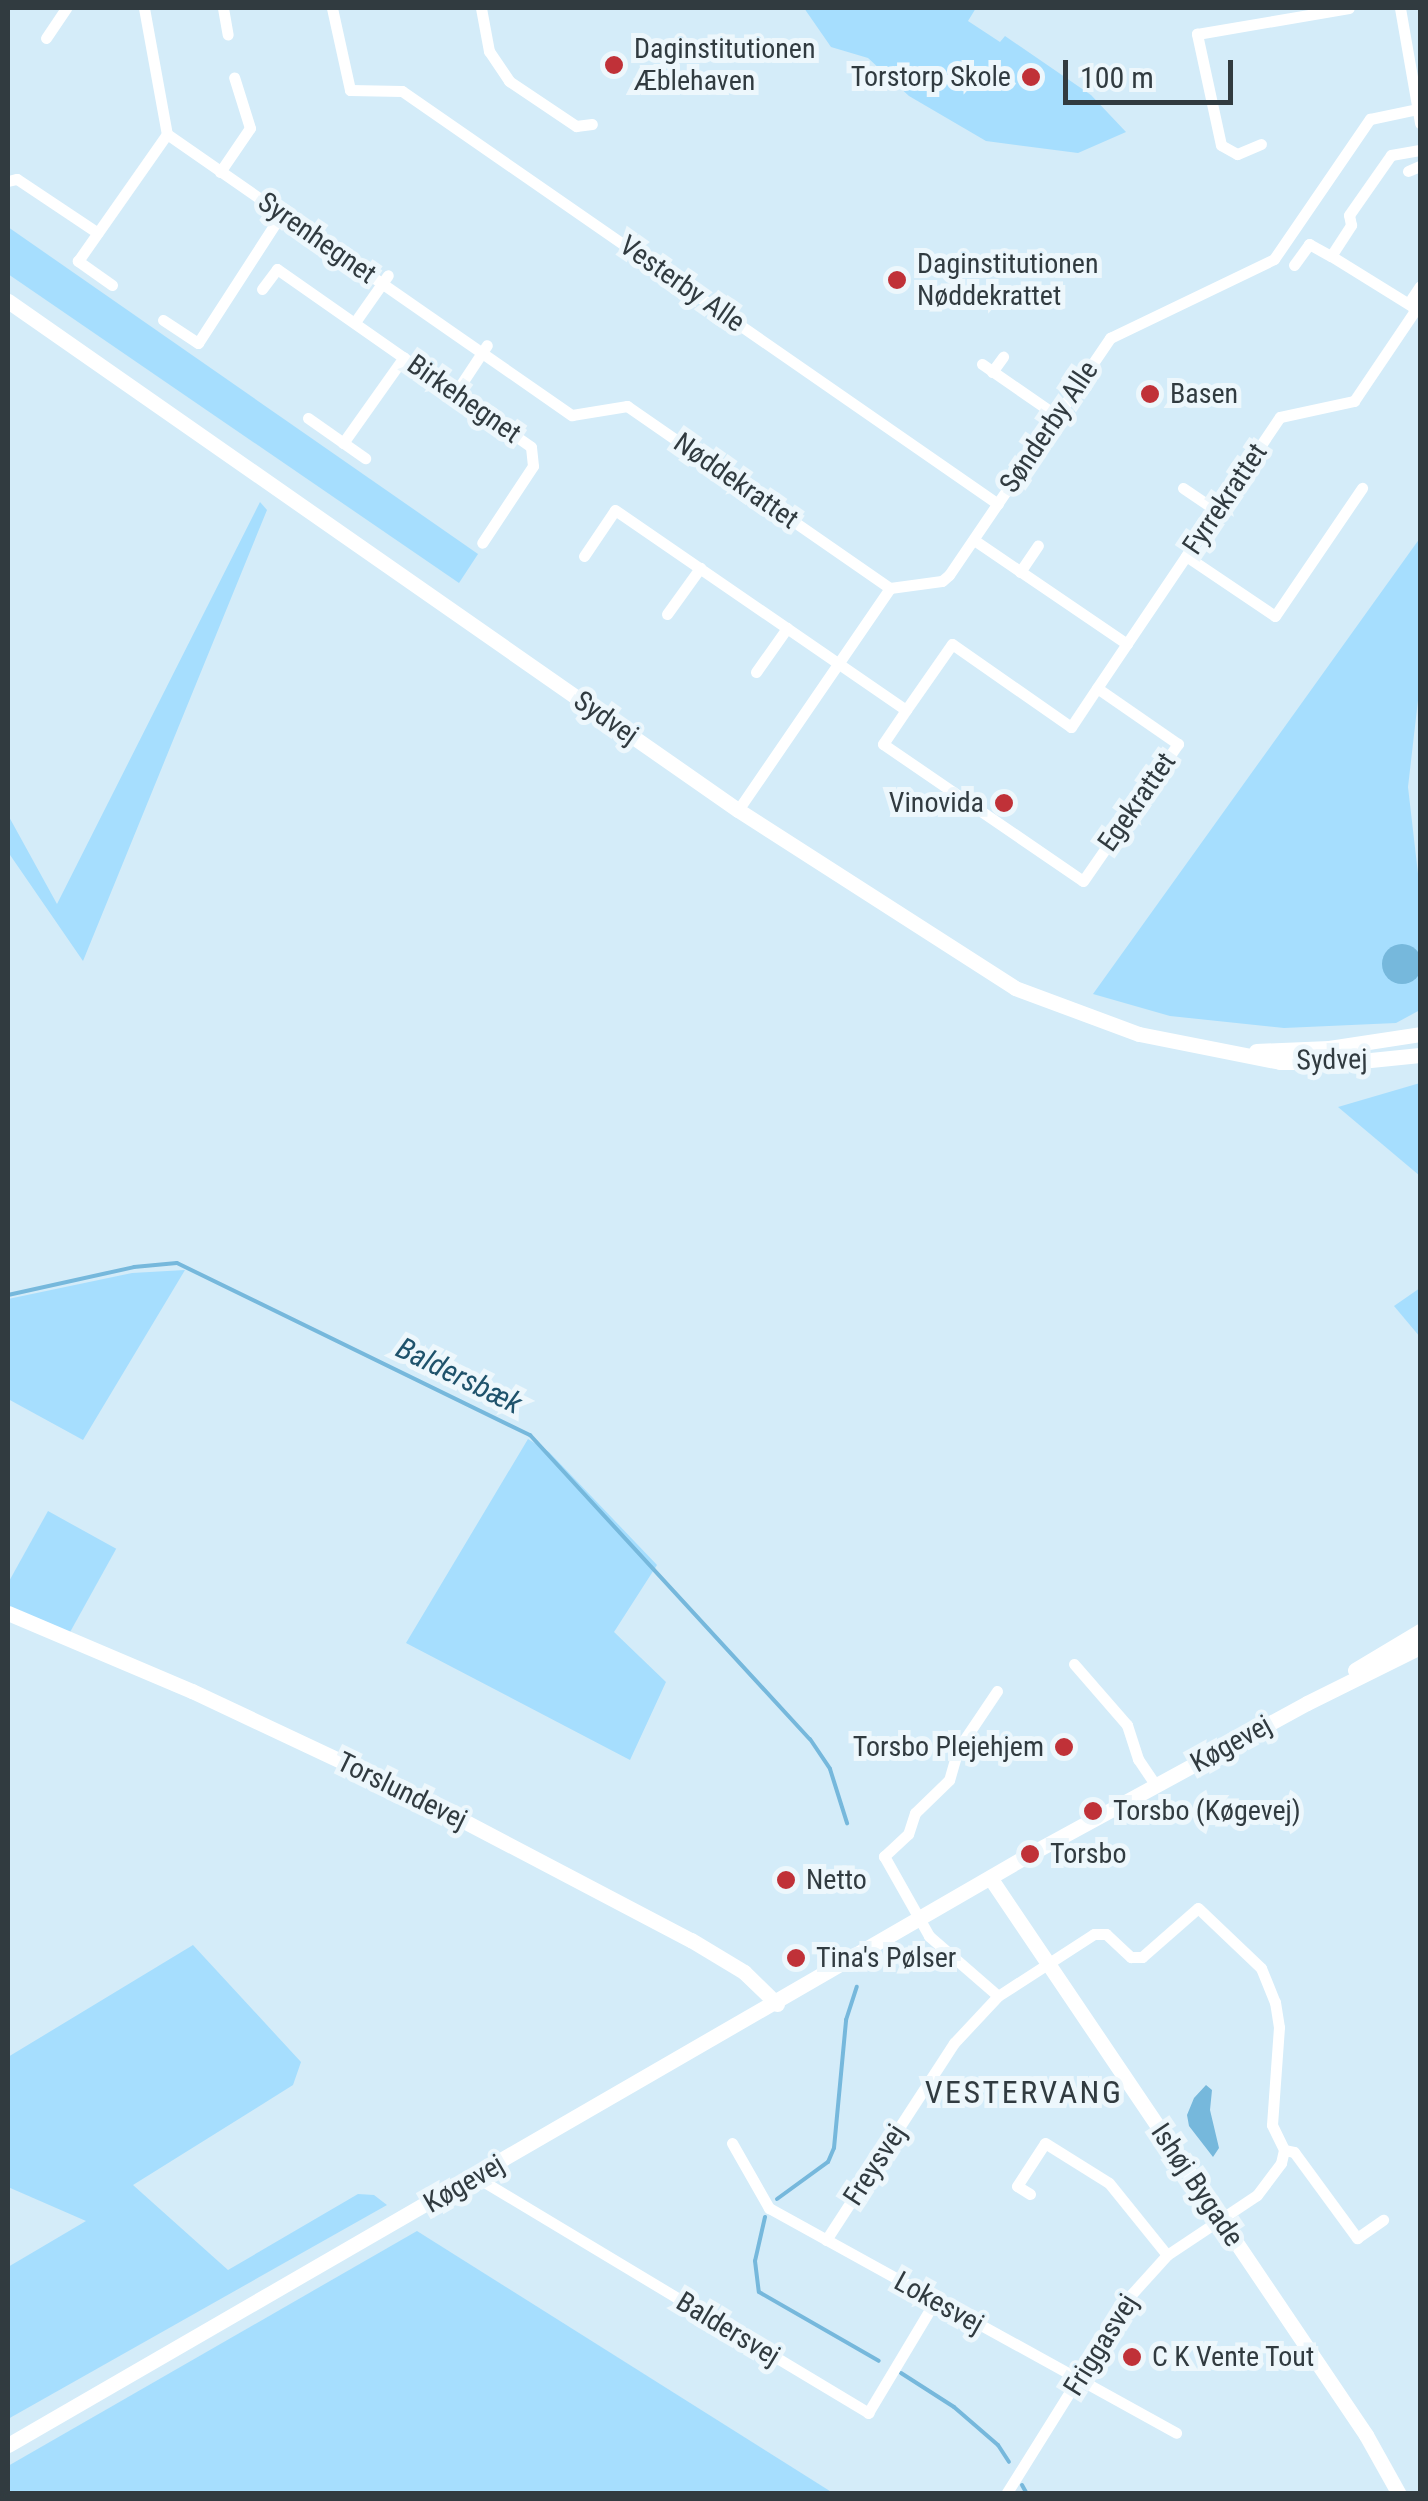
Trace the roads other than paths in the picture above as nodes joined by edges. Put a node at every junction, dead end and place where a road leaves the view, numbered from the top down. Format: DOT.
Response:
graph roads {
  1 [pos="66,8"];
  2 [pos="144,8"];
  3 [pos="223,8"];
  4 [pos="332,8"];
  5 [pos="481,8"];
  6 [pos="1350,8"];
  7 [pos="1400,8"];
  8 [pos="1326,10"];
  9 [pos="228,35"];
  10 [pos="46,38"];
  11 [pos="234,76"];
  12 [pos="1419,116"];
  13 [pos="592,124"];
  14 [pos="166,134"];
  15 [pos="1261,144"];
  16 [pos="1420,150"];
  17 [pos="220,172"];
  18 [pos="8,181"];
  19 [pos="284,211"];
  20 [pos="98,233"];
  21 [pos="1331,256"];
  22 [pos="1294,266"];
  23 [pos="385,279"];
  24 [pos="112,285"];
  25 [pos="1420,286"];
  26 [pos="262,289"];
  27 [pos="8,301"];
  28 [pos="1417,309"];
  29 [pos="163,320"];
  30 [pos="356,322"];
  31 [pos="485,349"];
  32 [pos="404,357"];
  33 [pos="1003,357"];
  34 [pos="456,392"];
  35 [pos="572,415"];
  36 [pos="1057,416"];
  37 [pos="308,418"];
  38 [pos="343,443"];
  39 [pos="365,458"];
  40 [pos="1183,488"];
  41 [pos="1362,488"];
  42 [pos="998,504"];
  43 [pos="1217,511"];
  44 [pos="974,540"];
  45 [pos="482,543"];
  46 [pos="1038,545"];
  47 [pos="584,556"];
  48 [pos="1186,556"];
  49 [pos="700,568"];
  50 [pos="1020,572"];
  51 [pos="890,588"];
  52 [pos="668,614"];
  53 [pos="787,628"];
  54 [pos="1127,644"];
  55 [pos="840,664"];
  56 [pos="756,672"];
  57 [pos="1097,688"];
  58 [pos="906,710"];
  59 [pos="738,810"];
  60 [pos="1420,1034"];
  61 [pos="1244,1052"];
  62 [pos="1420,1055"];
  63 [pos="8,1613"];
  64 [pos="1420,1632"];
  65 [pos="1420,1648"];
  66 [pos="1074,1664"];
  67 [pos="997,1690"];
  68 [pos="1307,1703"];
  69 [pos="1156,1786"];
  70 [pos="991,1879"];
  71 [pos="919,1922"];
  72 [pos="1047,1965"];
  73 [pos="998,1996"];
  74 [pos="777,2004"];
  75 [pos="732,2143"];
  76 [pos="1284,2150"];
  77 [pos="476,2177"];
  78 [pos="1030,2194"];
  79 [pos="1220,2219"];
  80 [pos="1383,2220"];
  81 [pos="826,2240"];
  82 [pos="1167,2255"];
  83 [pos="935,2300"];
  84 [pos="1079,2380"];
  85 [pos="1176,2433"];
  86 [pos="8,2446"];
  87 [pos="1006,2494"];
  88 [pos="1399,2494"];
  1 -- 10 [label="street"];
  2 -- 14 [label="street"];
  3 -- 9 [label="street"];
  4 -- 42 [label="street, Vesterby Alle"];
  5 -- 13 [label="street"];
  6 -- 8 [label="street"];
  7 -- 12 [label="street"];
  8 -- 15 [label="street"];
  11 -- 17 [label="street"];
  12 -- 36 [label="street, Sønderby Alle"];
  14 -- 17 [label="street, Syrenhegnet"];
  14 -- 20 [label="street"];
  16 -- 21 [label="street"];
  17 -- 19 [label="street, Syrenhegnet"];
  18 -- 20 [label="street"];
  19 -- 23 [label="street, Syrenhegnet"];
  19 -- 29 [label="street"];
  20 -- 24 [label="street"];
  21 -- 22 [label="street"];
  21 -- 28 [label="street"];
  23 -- 30 [label="street"];
  23 -- 31 [label="street, Syrenhegnet"];
  25 -- 28 [label="street"];
  26 -- 30 [label="street, Birkehegnet"];
  27 -- 59 [label="street, Sydvej"];
  28 -- 43 [label="street, Fyrrekrattet"];
  30 -- 32 [label="street, Birkehegnet"];
  31 -- 34 [label="street"];
  31 -- 35 [label="street, Syrenhegnet"];
  32 -- 34 [label="street, Birkehegnet"];
  32 -- 38 [label="street"];
  33 -- 36 [label="street"];
  34 -- 45 [label="street, Birkehegnet"];
  35 -- 51 [label="street, Nøddekrattet"];
  36 -- 42 [label="street, Sønderby Alle"];
  37 -- 38 [label="street"];
  38 -- 39 [label="street"];
  40 -- 43 [label="street"];
  41 -- 48 [label="street"];
  42 -- 44 [label="street, Sønderby Alle"];
  43 -- 48 [label="street, Fyrrekrattet"];
  44 -- 50 [label="street"];
  44 -- 51 [label="street, Sønderby Alle"];
  46 -- 50 [label="street"];
  47 -- 49 [label="street"];
  48 -- 54 [label="street, Fyrrekrattet"];
  49 -- 52 [label="street"];
  49 -- 53 [label="street"];
  50 -- 54 [label="street"];
  51 -- 55 [label="street"];
  53 -- 55 [label="street"];
  53 -- 56 [label="street"];
  54 -- 57 [label="street, Fyrrekrattet"];
  55 -- 58 [label="street"];
  55 -- 59 [label="street"];
  57 -- 58 [label="street, Egekrattet"];
  57 -- 58 [label="street, Egekrattet"];
  59 -- 61 [label="street, Sydvej"];
  60 -- 61 [label="street, Sydvej"];
  61 -- 62 [label="street, Sydvej"];
  63 -- 74 [label="street, Torslundevej"];
  64 -- 68 [label="street, Køgevej"];
  65 -- 68 [label="street, Køgevej"];
  66 -- 69 [label="street"];
  67 -- 71 [label="street"];
  68 -- 69 [label="street, Køgevej"];
  69 -- 70 [label="street, Køgevej"];
  70 -- 71 [label="street, Køgevej"];
  70 -- 72 [label="street, Ishøj Bygade"];
  71 -- 73 [label="street"];
  71 -- 74 [label="street, Køgevej"];
  72 -- 73 [label="street, Freysvej"];
  72 -- 76 [label="street, Freysvej"];
  72 -- 79 [label="street, Ishøj Bygade"];
  73 -- 81 [label="street, Freysvej"];
  74 -- 77 [label="street, Køgevej"];
  75 -- 81 [label="street, Lokesvej"];
  76 -- 79 [label="street, Friggasvej"];
  76 -- 80 [label="street"];
  77 -- 83 [label="street, Baldersvej"];
  77 -- 86 [label="street, Køgevej"];
  78 -- 82 [label="street"];
  79 -- 82 [label="street, Friggasvej"];
  79 -- 88 [label="street, Ishøj Bygade"];
  81 -- 83 [label="street, Lokesvej"];
  82 -- 84 [label="street, Friggasvej"];
  83 -- 84 [label="street, Lokesvej"];
  84 -- 85 [label="street, Lokesvej"];
  84 -- 87 [label="street, Friggasvej"];
}
